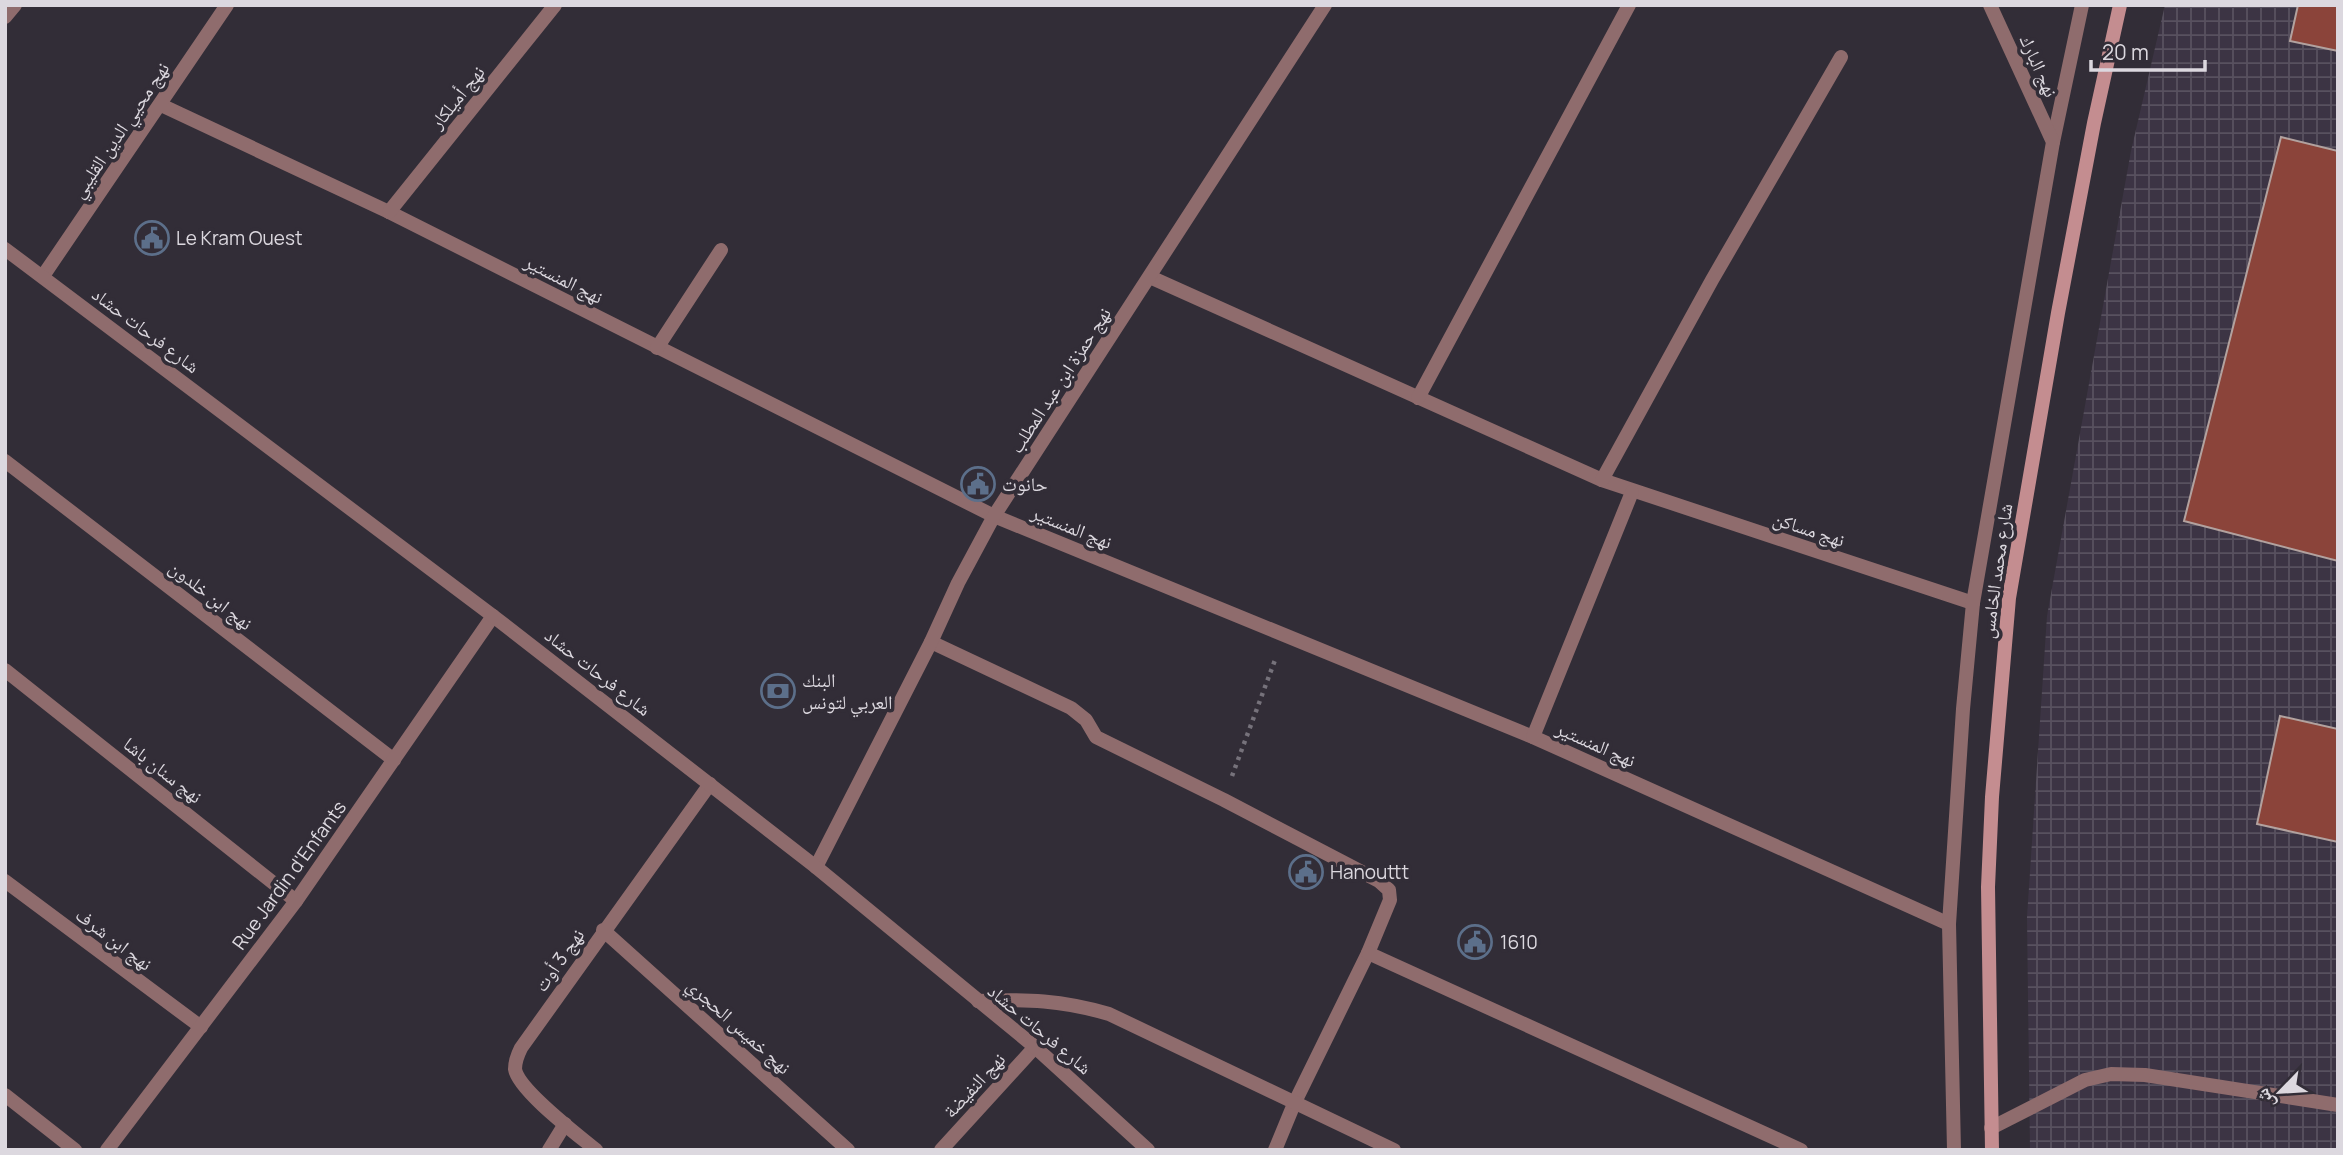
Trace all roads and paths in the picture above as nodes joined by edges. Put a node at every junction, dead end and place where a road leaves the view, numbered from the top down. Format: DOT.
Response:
graph roads {
  1 [pos="15,5"];
  2 [pos="227,5"];
  3 [pos="555,5"];
  4 [pos="1325,5"];
  5 [pos="1629,5"];
  6 [pos="1990,5"];
  7 [pos="2081,5"];
  8 [pos="2120,5"];
  9 [pos="5,17"];
  10 [pos="1841,57"];
  11 [pos="161,105"];
  12 [pos="2053,142"];
  13 [pos="389,212"];
  14 [pos="5,249"];
  15 [pos="721,250"];
  16 [pos="43,276"];
  17 [pos="1150,277"];
  18 [pos="657,348"];
  19 [pos="1418,398"];
  20 [pos="5,461"];
  21 [pos="1602,480"];
  22 [pos="1632,492"];
  23 [pos="994,516"];
  24 [pos="1973,603"];
  25 [pos="493,616"];
  26 [pos="1284,635"];
  27 [pos="931,642"];
  28 [pos="5,670"];
  29 [pos="1533,737"];
  30 [pos="394,761"];
  31 [pos="710,784"];
  32 [pos="1224,800"];
  33 [pos="816,867"];
  34 [pos="5,881"];
  35 [pos="296,901"];
  36 [pos="1949,924"];
  37 [pos="603,930"];
  38 [pos="1368,953"];
  39 [pos="978,1001"];
  40 [pos="201,1027"];
  41 [pos="1035,1047"];
  42 [pos="5,1095"];
  43 [pos="1294,1104"];
  44 [pos="2338,1105"];
  45 [pos="565,1124"];
  46 [pos="1991,1128"];
  47 [pos="75,1150"];
  48 [pos="107,1150"];
  49 [pos="549,1150"];
  50 [pos="596,1150"];
  51 [pos="848,1150"];
  52 [pos="941,1150"];
  53 [pos="1148,1150"];
  54 [pos="1275,1150"];
  55 [pos="1394,1150"];
  56 [pos="1801,1150"];
  57 [pos="1954,1150"];
  58 [pos="1992,1150"];
  1 -- 9 [label="street"];
  2 -- 11 [label="street, نهج محيي الدين القليبي"];
  3 -- 13 [label="street, نهج أميلكار"];
  4 -- 17 [label="street, نهج حمزة ابن عبد المطلب"];
  5 -- 19 [label="street"];
  6 -- 12 [label="street, نهج البارك"];
  7 -- 12 [label="street"];
  8 -- 46 [label="main road, شارع محمد الخامس"];
  10 -- 21 [label="street"];
  11 -- 13 [label="street, نهج المنستير"];
  11 -- 16 [label="street, نهج محيي الدين القليبي"];
  12 -- 24 [label="street"];
  13 -- 18 [label="street, نهج المنستير"];
  14 -- 16 [label="street, شارع فرحات حشاد"];
  15 -- 18 [label="street"];
  16 -- 25 [label="street, شارع فرحات حشاد"];
  17 -- 19 [label="street, نهج مساكن"];
  17 -- 23 [label="street, نهج حمزة ابن عبد المطلب"];
  18 -- 23 [label="street, نهج المنستير"];
  19 -- 21 [label="street, نهج مساكن"];
  20 -- 30 [label="street, نهج ابن خلدون"];
  21 -- 22 [label="street, نهج مساكن"];
  22 -- 24 [label="street, نهج مساكن"];
  22 -- 29 [label="street"];
  23 -- 26 [label="street, نهج المنستير"];
  23 -- 27 [label="street, نهج حمزة ابن عبد المطلب"];
  24 -- 36 [label="street"];
  25 -- 30 [label="street, Rue Jardin d'Enfants"];
  25 -- 31 [label="street, شارع فرحات حشاد"];
  26 -- 29 [label="street, نهج المنستير"];
  26 -- 32 [label="path"];
  27 -- 32 [label="street"];
  27 -- 33 [label="street, نهج حمزة ابن عبد المطلب"];
  28 -- 35 [label="street, نهج سنان باشا"];
  29 -- 36 [label="street, نهج المنستير"];
  30 -- 35 [label="street, Rue Jardin d'Enfants"];
  31 -- 33 [label="street, شارع فرحات حشاد"];
  31 -- 37 [label="street, نهج 3 أوت"];
  32 -- 38 [label="street"];
  33 -- 39 [label="street, شارع فرحات حشاد"];
  34 -- 40 [label="street, نهج ابن شرف"];
  35 -- 40 [label="street, Rue Jardin d'Enfants"];
  36 -- 57 [label="street"];
  37 -- 45 [label="street, نهج 3 أوت"];
  37 -- 51 [label="street, نهج خميس الحجري"];
  38 -- 43 [label="street"];
  38 -- 56 [label="street"];
  39 -- 41 [label="street, شارع فرحات حشاد"];
  39 -- 43 [label="street"];
  40 -- 48 [label="street, Rue Jardin d'Enfants"];
  41 -- 52 [label="street, نهج النفيضة"];
  41 -- 53 [label="street, شارع فرحات حشاد"];
  42 -- 47 [label="street"];
  43 -- 54 [label="street"];
  43 -- 55 [label="street"];
  44 -- 46 [label="street"];
  45 -- 49 [label="street"];
  45 -- 50 [label="street, نهج 3 أوت"];
  46 -- 58 [label="main road, شارع محمد الخامس"];
}
